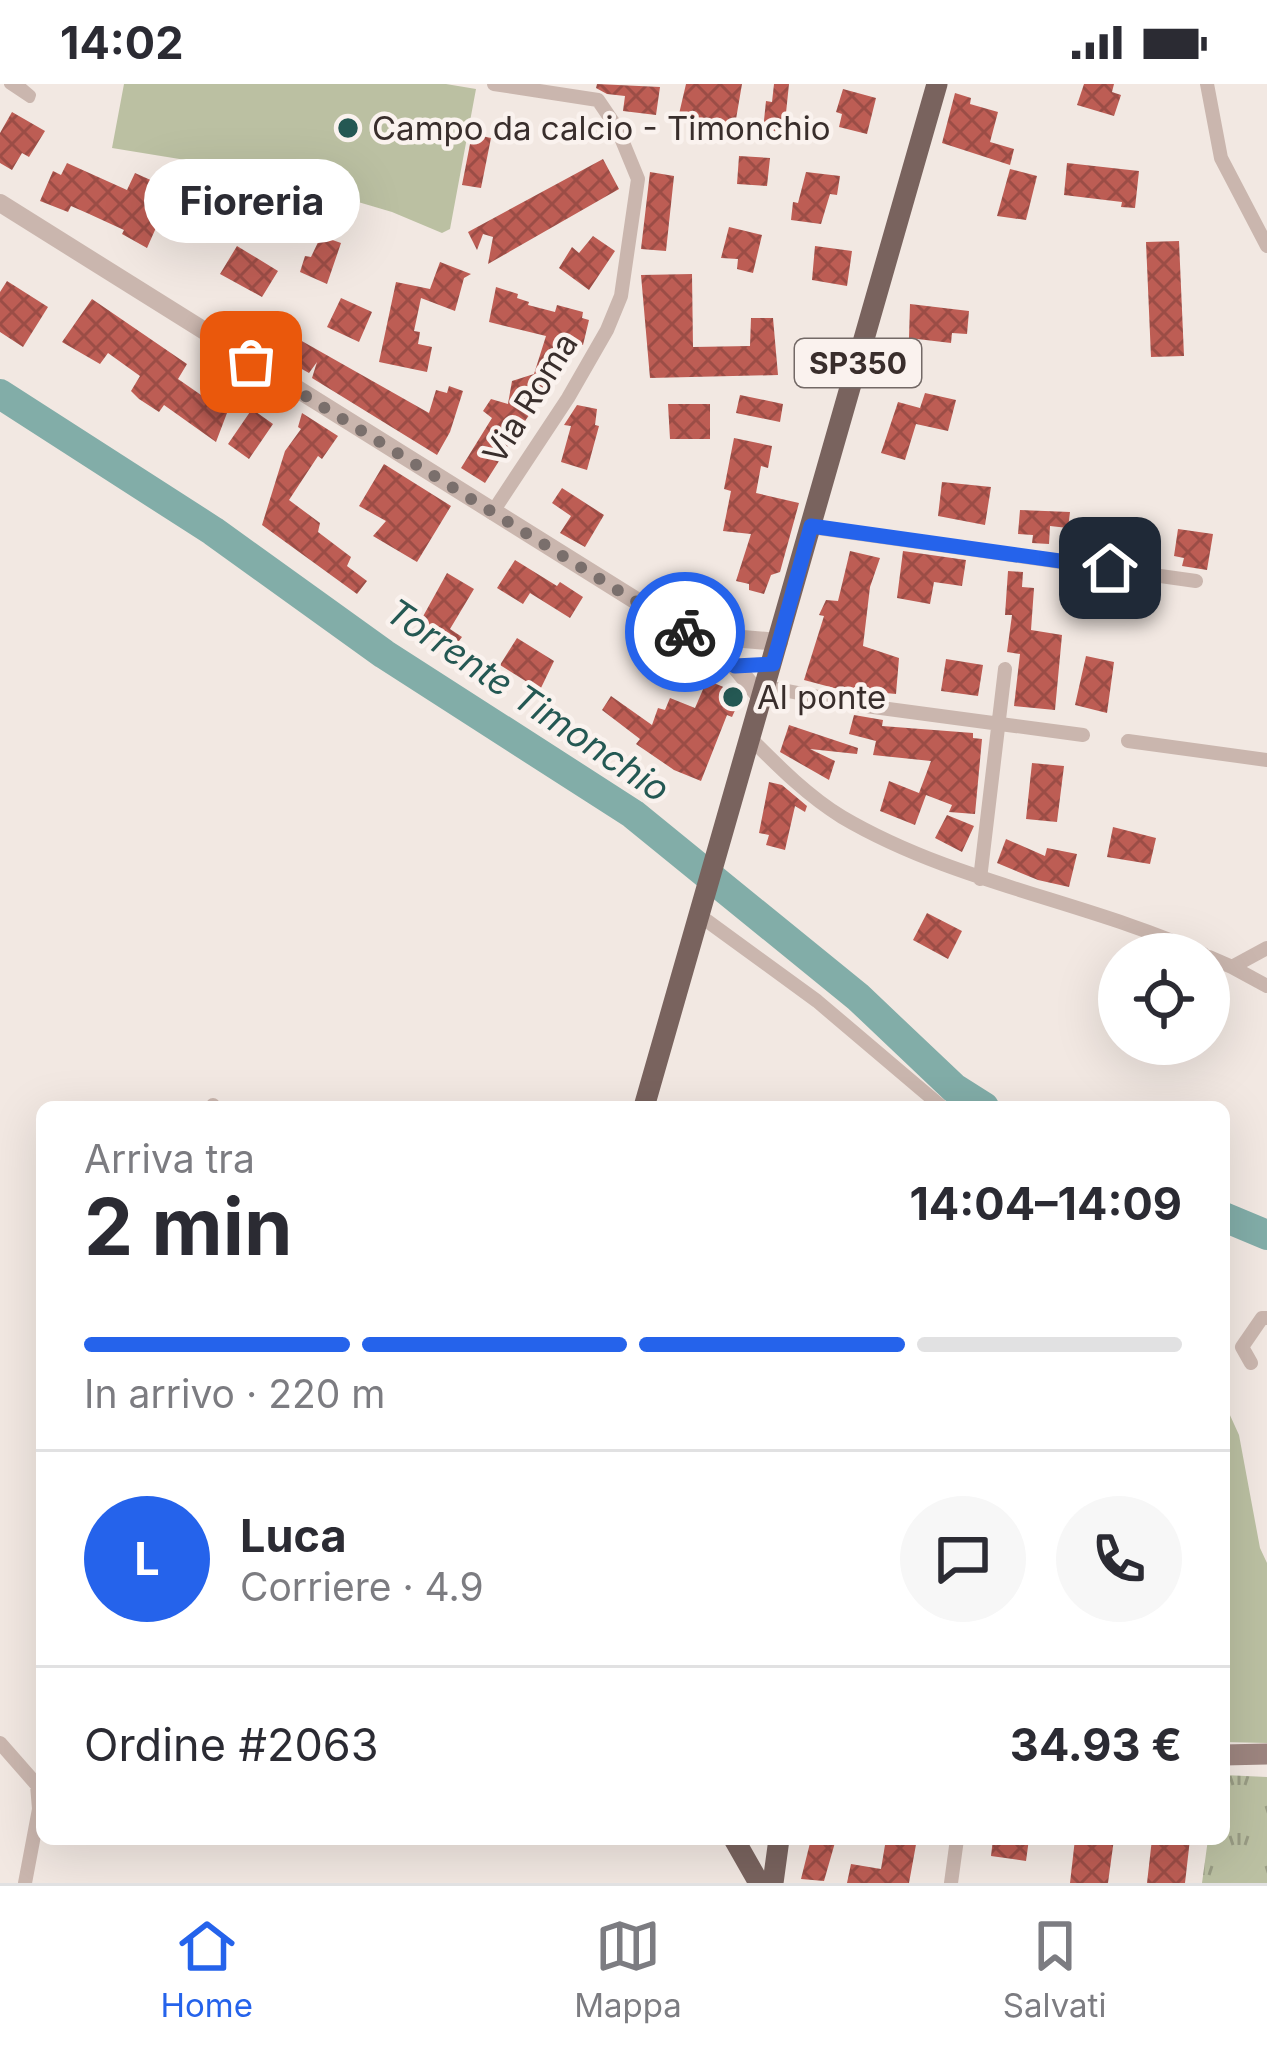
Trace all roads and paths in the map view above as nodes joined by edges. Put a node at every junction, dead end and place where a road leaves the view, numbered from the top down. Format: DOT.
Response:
graph roads {
  1 [pos="9,84"];
  2 [pos="18,84"];
  3 [pos="494,84"];
  4 [pos="938,84"];
  5 [pos="1208,84"];
  6 [pos="597,92"];
  7 [pos="0,203"];
  8 [pos="1267,246"];
  9 [pos="493,513"];
  10 [pos="811,526"];
  11 [pos="1196,580"];
  12 [pos="691,635"];
  13 [pos="776,653"];
  14 [pos="735,666"];
  15 [pos="1005,669"];
  16 [pos="765,693"];
  17 [pos="998,724"];
  18 [pos="1083,735"];
  19 [pos="752,740"];
  20 [pos="1128,741"];
  21 [pos="1267,760"];
  22 [pos="980,878"];
  23 [pos="699,913"];
  24 [pos="1147,933"];
  25 [pos="1267,948"];
  26 [pos="1232,967"];
  27 [pos="1267,986"];
  28 [pos="646,1101"];
  29 [pos="935,1101"];
  30 [pos="1267,1318"];
  31 [pos="1250,1363"];
  32 [pos="0,1743"];
  33 [pos="1267,1754"];
  34 [pos="1230,1755"];
  35 [pos="36,1783"];
  36 [pos="36,1821"];
  37 [pos="737,1845"];
  38 [pos="777,1845"];
  39 [pos="957,1845"];
  40 [pos="25,1883"];
  41 [pos="759,1883"];
  42 [pos="773,1883"];
  43 [pos="951,1883"];
  1 -- 2 [label="street"];
  3 -- 6 [label="street"];
  4 -- 10 [label="main road, SP350"];
  5 -- 8 [label="street"];
  6 -- 9 [label="street, Via Roma"];
  7 -- 9 [label="street, Via Roma"];
  9 -- 12 [label="street, Via Roma"];
  10 -- 11 [label="street"];
  10 -- 13 [label="main road, SP350"];
  12 -- 13 [label="street, Via Roma"];
  12 -- 14 [label="street, Via Roma"];
  13 -- 14 [label="street"];
  13 -- 16 [label="main road, SP350"];
  14 -- 16 [label="street, Via Roma"];
  15 -- 17 [label="street"];
  16 -- 17 [label="street"];
  16 -- 19 [label="main road, SP350"];
  17 -- 18 [label="street"];
  17 -- 22 [label="street"];
  19 -- 22 [label="street"];
  19 -- 23 [label="main road, SP350"];
  20 -- 21 [label="street"];
  22 -- 24 [label="street"];
  23 -- 28 [label="main road, SP350"];
  23 -- 29 [label="street"];
  25 -- 26 [label="street"];
  26 -- 27 [label="street"];
  30 -- 31 [label="street"];
  32 -- 35 [label="street"];
  33 -- 34 [label="main road"];
  36 -- 40 [label="street"];
  37 -- 41 [label="main road"];
  38 -- 42 [label="main road"];
  39 -- 43 [label="street"];
}
